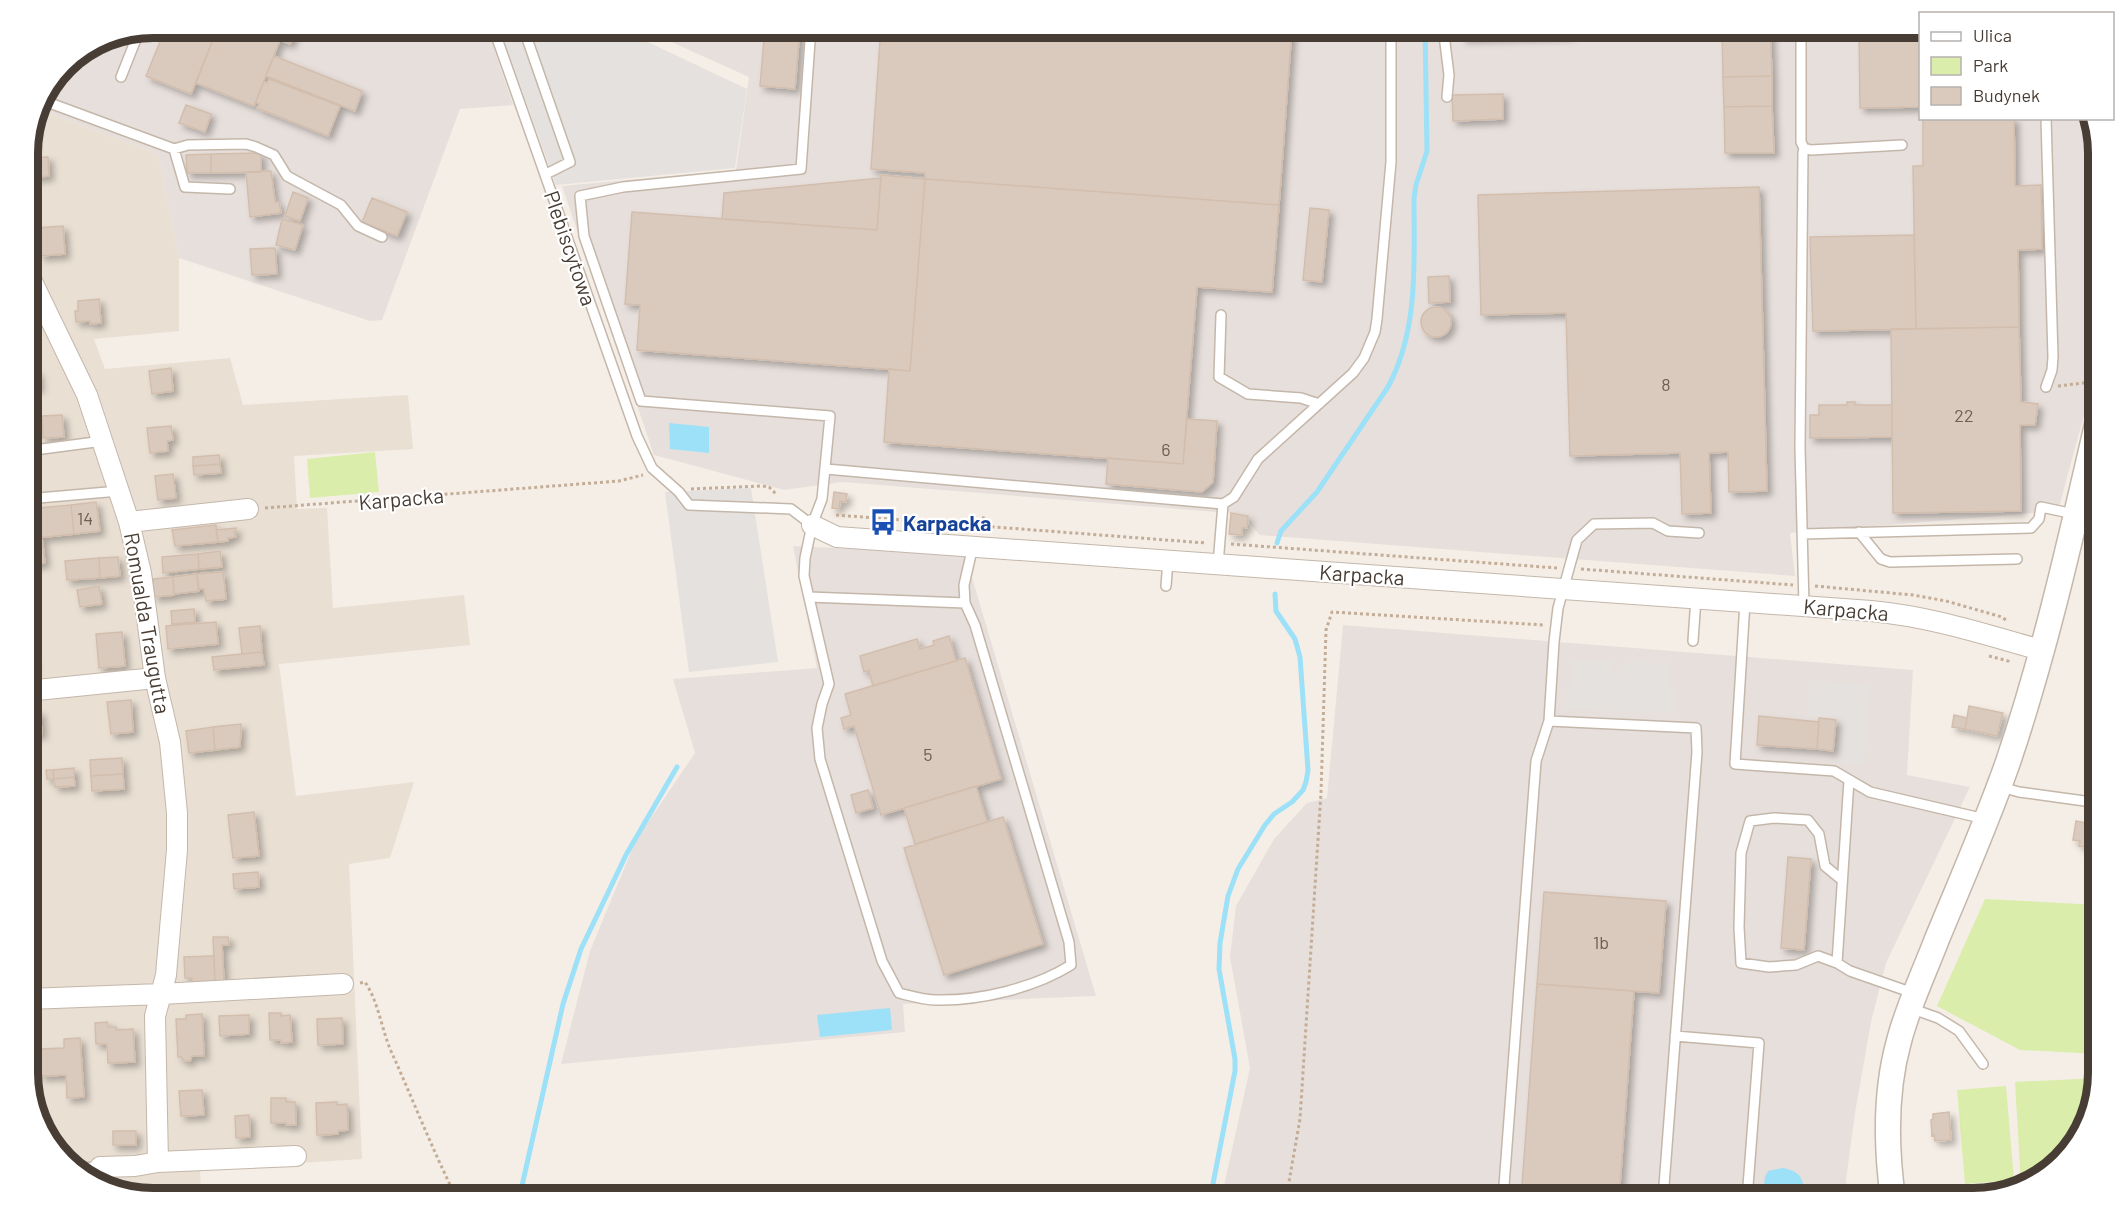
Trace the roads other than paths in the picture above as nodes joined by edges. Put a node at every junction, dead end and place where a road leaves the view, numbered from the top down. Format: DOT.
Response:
graph roads {
  1 [pos="136,38"];
  2 [pos="497,38"];
  3 [pos="527,38"];
  4 [pos="810,38"];
  5 [pos="1391,38"];
  6 [pos="1444,38"];
  7 [pos="1802,38"];
  8 [pos="121,78"];
  9 [pos="1447,97"];
  10 [pos="49,103"];
  11 [pos="2046,120"];
  12 [pos="1902,145"];
  13 [pos="1804,148"];
  14 [pos="174,149"];
  15 [pos="546,174"];
  16 [pos="230,189"];
  17 [pos="382,237"];
  18 [pos="38,294"];
  19 [pos="1221,315"];
  20 [pos="2046,387"];
  21 [pos="1319,404"];
  22 [pos="104,441"];
  23 [pos="38,450"];
  24 [pos="2088,461"];
  25 [pos="652,468"];
  26 [pos="826,469"];
  27 [pos="119,491"];
  28 [pos="38,498"];
  29 [pos="1223,504"];
  30 [pos="248,509"];
  31 [pos="2075,514"];
  32 [pos="129,522"];
  33 [pos="812,525"];
  34 [pos="1859,532"];
  35 [pos="1699,533"];
  36 [pos="1803,534"];
  37 [pos="973,546"];
  38 [pos="2017,559"];
  39 [pos="1168,560"];
  40 [pos="1218,564"];
  41 [pos="1166,586"];
  42 [pos="1563,589"];
  43 [pos="809,597"];
  44 [pos="1695,598"];
  45 [pos="1745,602"];
  46 [pos="965,603"];
  47 [pos="1804,606"];
  48 [pos="1693,640"];
  49 [pos="2042,650"];
  50 [pos="155,678"];
  51 [pos="38,690"];
  52 [pos="1549,721"];
  53 [pos="1849,780"];
  54 [pos="1999,786"];
  55 [pos="2088,801"];
  56 [pos="1987,819"];
  57 [pos="1842,880"];
  58 [pos="1837,963"];
  59 [pos="343,984"];
  60 [pos="160,994"];
  61 [pos="38,999"];
  62 [pos="1913,1001"];
  63 [pos="1675,1036"];
  64 [pos="1983,1064"];
  65 [pos="296,1156"];
  66 [pos="158,1162"];
  67 [pos="100,1167"];
  68 [pos="87,1168"];
  69 [pos="1504,1188"];
  70 [pos="1664,1188"];
  71 [pos="1748,1188"];
  72 [pos="1892,1188"];
  1 -- 8 [label="lane"];
  2 -- 15 [label="lane, Plebiscytowa"];
  3 -- 15 [label="lane"];
  4 -- 26 [label="lane"];
  5 -- 21 [label="lane"];
  6 -- 9 [label="lane"];
  7 -- 13 [label="lane"];
  10 -- 14 [label="lane"];
  11 -- 20 [label="lane"];
  12 -- 13 [label="lane"];
  13 -- 36 [label="lane"];
  14 -- 16 [label="lane"];
  14 -- 17 [label="lane"];
  15 -- 25 [label="lane, Plebiscytowa"];
  18 -- 22 [label="street, Romualda Traugutta"];
  19 -- 21 [label="lane"];
  21 -- 29 [label="lane"];
  22 -- 23 [label="lane"];
  22 -- 27 [label="street, Romualda Traugutta"];
  24 -- 31 [label="street"];
  25 -- 33 [label="lane, Karpacka"];
  26 -- 29 [label="lane"];
  26 -- 33 [label="lane"];
  27 -- 28 [label="lane"];
  27 -- 32 [label="street, Romualda Traugutta"];
  29 -- 40 [label="lane"];
  30 -- 32 [label="street"];
  31 -- 34 [label="lane"];
  31 -- 49 [label="street"];
  32 -- 50 [label="street, Romualda Traugutta"];
  33 -- 37 [label="street, Karpacka"];
  33 -- 43 [label="lane"];
  34 -- 36 [label="lane"];
  34 -- 38 [label="lane"];
  35 -- 42 [label="lane"];
  36 -- 47 [label="lane"];
  37 -- 39 [label="street, Karpacka"];
  37 -- 46 [label="lane"];
  39 -- 40 [label="street, Karpacka"];
  39 -- 41 [label="lane"];
  40 -- 42 [label="street, Karpacka"];
  42 -- 44 [label="street, Karpacka"];
  42 -- 52 [label="lane"];
  43 -- 46 [label="lane"];
  43 -- 46 [label="lane"];
  44 -- 45 [label="street, Karpacka"];
  44 -- 48 [label="lane"];
  45 -- 47 [label="street, Karpacka"];
  45 -- 53 [label="lane"];
  47 -- 49 [label="street, Karpacka"];
  49 -- 54 [label="street"];
  50 -- 51 [label="street"];
  50 -- 60 [label="street, Romualda Traugutta"];
  52 -- 63 [label="lane"];
  52 -- 69 [label="lane"];
  53 -- 56 [label="lane"];
  53 -- 57 [label="lane"];
  54 -- 55 [label="lane"];
  54 -- 56 [label="street"];
  56 -- 62 [label="street"];
  57 -- 58 [label="lane"];
  57 -- 58 [label="lane"];
  58 -- 62 [label="lane"];
  59 -- 60 [label="street"];
  60 -- 61 [label="street"];
  60 -- 66 [label="street, Romualda Traugutta"];
  62 -- 64 [label="lane"];
  62 -- 72 [label="street"];
  63 -- 70 [label="lane"];
  63 -- 71 [label="lane"];
  65 -- 66 [label="street"];
  66 -- 67 [label="street"];
  67 -- 68 [label="lane"];
}
